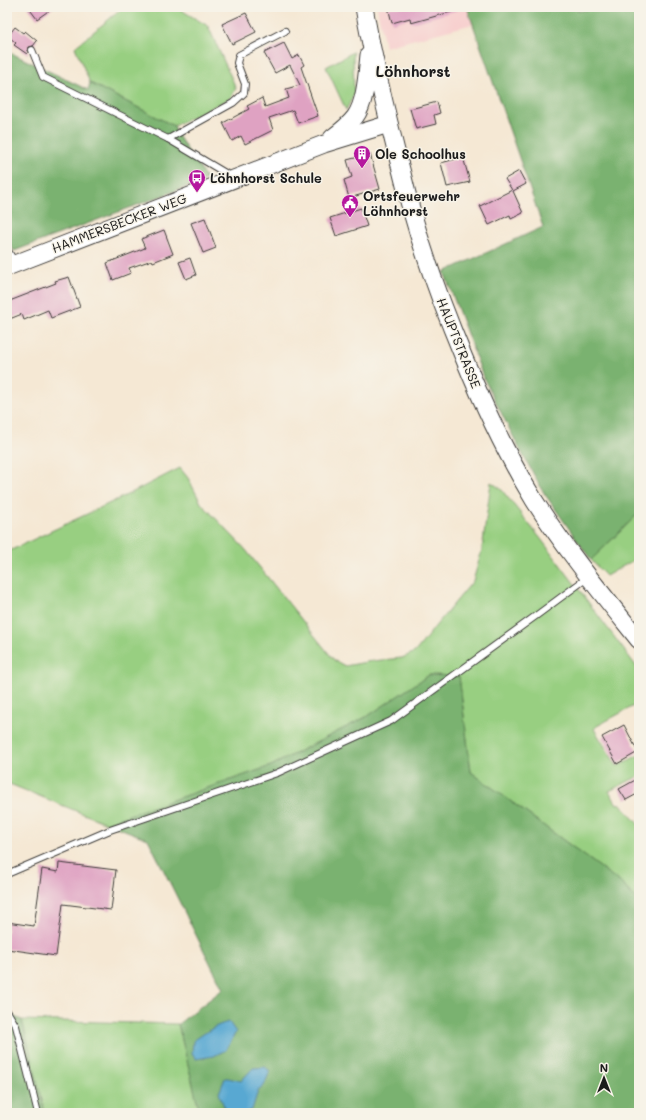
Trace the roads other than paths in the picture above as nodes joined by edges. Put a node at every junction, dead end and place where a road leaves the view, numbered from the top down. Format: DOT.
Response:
graph roads {
  1 [pos="364,7"];
  2 [pos="285,31"];
  3 [pos="370,41"];
  4 [pos="32,50"];
  5 [pos="389,124"];
  6 [pos="168,139"];
  7 [pos="324,144"];
  8 [pos="234,178"];
  9 [pos="7,248"];
  10 [pos="11,265"];
  11 [pos="589,576"];
  12 [pos="639,640"];
  13 [pos="7,874"];
  14 [pos="7,1011"];
  15 [pos="38,1113"];
  1 -- 3 [label="street, HAUPTSTRASSE"];
  2 -- 6 [label="lane"];
  3 -- 5 [label="street, HAUPTSTRASSE"];
  3 -- 7 [label="street"];
  4 -- 6 [label="lane"];
  5 -- 7 [label="street, HAMMERSBECKER WEG"];
  5 -- 11 [label="street, HAUPTSTRASSE"];
  6 -- 8 [label="lane"];
  7 -- 8 [label="street, HAMMERSBECKER WEG"];
  8 -- 10 [label="street, HAMMERSBECKER WEG"];
  9 -- 10 [label="lane"];
  11 -- 12 [label="street, HAUPTSTRASSE"];
  11 -- 13 [label="lane"];
  14 -- 15 [label="lane"];
}
